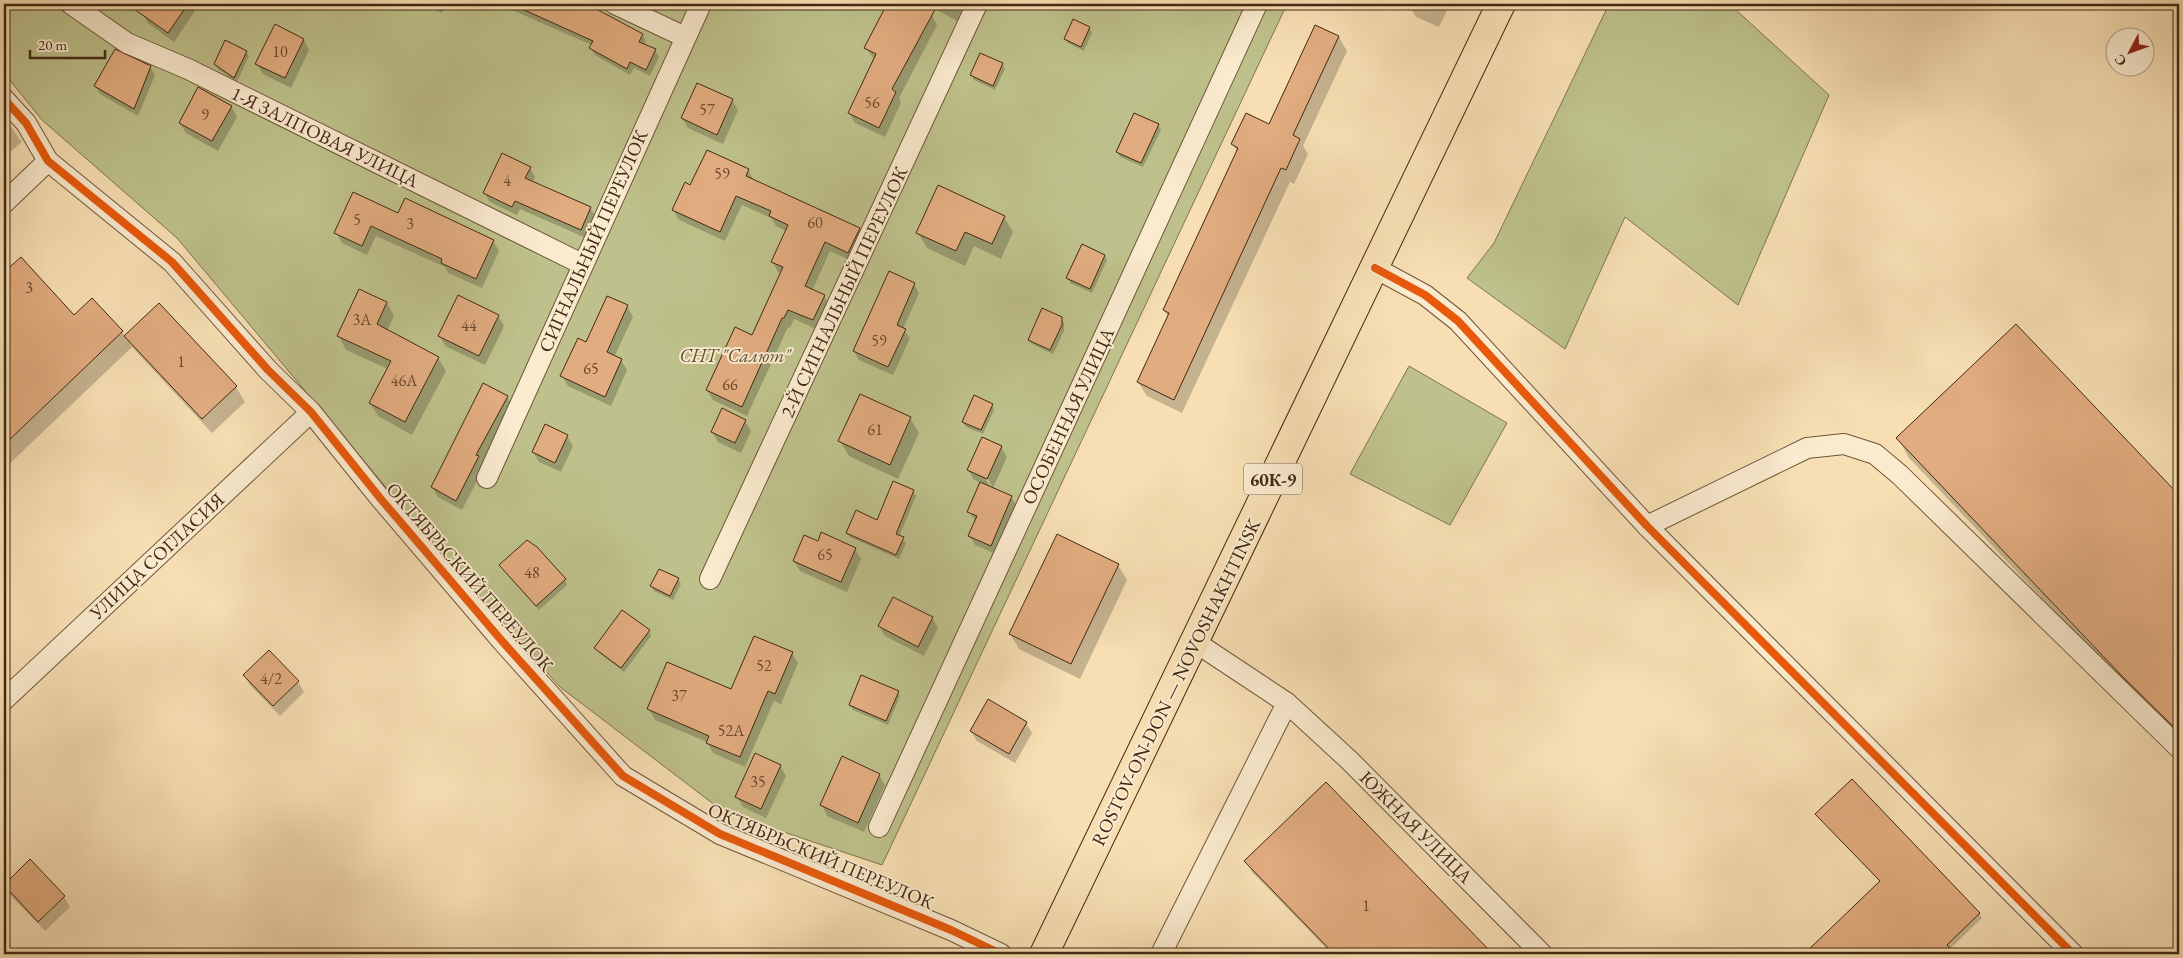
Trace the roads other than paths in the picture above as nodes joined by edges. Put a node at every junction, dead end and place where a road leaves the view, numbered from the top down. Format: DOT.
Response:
graph roads {
  1 [pos="71,4"];
  2 [pos="615,4"];
  3 [pos="701,4"];
  4 [pos="977,4"];
  5 [pos="1257,4"];
  6 [pos="1500,4"];
  7 [pos="685,37"];
  8 [pos="4,99"];
  9 [pos="48,161"];
  10 [pos="4,203"];
  11 [pos="582,264"];
  12 [pos="1375,268"];
  13 [pos="311,412"];
  14 [pos="487,478"];
  15 [pos="1646,526"];
  16 [pos="710,579"];
  17 [pos="1195,642"];
  18 [pos="4,700"];
  19 [pos="1287,702"];
  20 [pos="2179,748"];
  21 [pos="879,827"];
  22 [pos="1001,954"];
  23 [pos="1044,954"];
  24 [pos="1161,954"];
  25 [pos="1542,954"];
  26 [pos="2073,954"];
  1 -- 11 [label="street, 1-Я ЗАЛПОВАЯ УЛИЦА"];
  2 -- 7 [label="street"];
  3 -- 7 [label="street, СИГНАЛЬНЫЙ ПЕРЕУЛОК"];
  4 -- 16 [label="street, 2-Й СИГНАЛЬНЫЙ ПЕРЕУЛОК"];
  5 -- 21 [label="street, ОСОБЕННАЯ УЛИЦА"];
  6 -- 12 [label="main road, ROSTOV-ON-DON — NOVOSHAKHTINSK / 60К-9"];
  7 -- 11 [label="street, СИГНАЛЬНЫЙ ПЕРЕУЛОК"];
  8 -- 9 [label="street, ОКТЯБРЬСКИЙ ПЕРЕУЛОК"];
  9 -- 10 [label="street"];
  9 -- 13 [label="street, ОКТЯБРЬСКИЙ ПЕРЕУЛОК"];
  11 -- 14 [label="street, СИГНАЛЬНЫЙ ПЕРЕУЛОК"];
  12 -- 15 [label="street"];
  12 -- 17 [label="main road, ROSTOV-ON-DON — NOVOSHAKHTINSK / 60К-9"];
  13 -- 18 [label="street, УЛИЦА СОГЛАСИЯ"];
  13 -- 22 [label="street, ОКТЯБРЬСКИЙ ПЕРЕУЛОК"];
  15 -- 20 [label="street"];
  15 -- 26 [label="street"];
  17 -- 19 [label="street, ЮЖНАЯ УЛИЦА"];
  17 -- 23 [label="main road, ROSTOV-ON-DON — NOVOSHAKHTINSK / 60К-9"];
  19 -- 24 [label="street"];
  19 -- 25 [label="street, ЮЖНАЯ УЛИЦА"];
}
